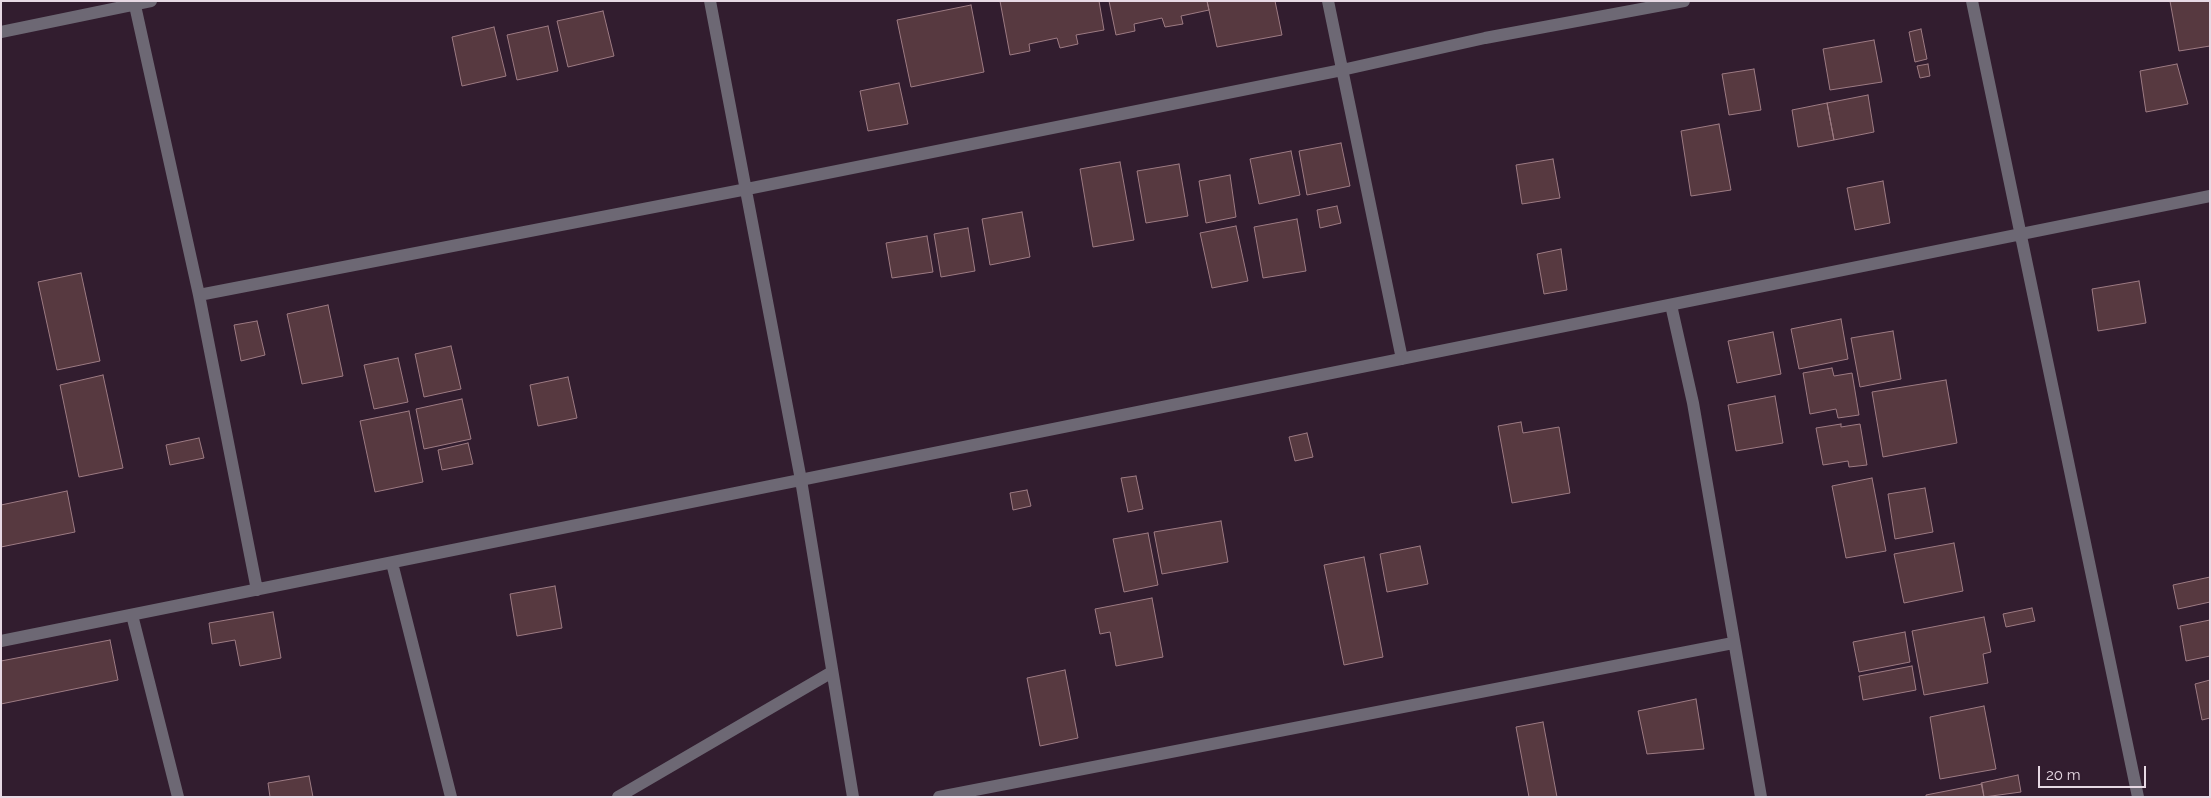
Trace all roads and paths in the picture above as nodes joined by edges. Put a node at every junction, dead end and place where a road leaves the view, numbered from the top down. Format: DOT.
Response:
graph roads {
  1 [pos="151,1"];
  2 [pos="710,1"];
  3 [pos="1328,1"];
  4 [pos="1684,1"];
  5 [pos="1972,1"];
  6 [pos="134,3"];
  7 [pos="1,32"];
  8 [pos="1342,70"];
  9 [pos="748,189"];
  10 [pos="2210,196"];
  11 [pos="2020,234"];
  12 [pos="199,295"];
  13 [pos="1671,305"];
  14 [pos="1402,359"];
  15 [pos="801,480"];
  16 [pos="392,563"];
  17 [pos="257,590"];
  18 [pos="132,615"];
  19 [pos="1,641"];
  20 [pos="1734,643"];
  21 [pos="832,672"];
  22 [pos="178,797"];
  23 [pos="451,797"];
  24 [pos="618,797"];
  25 [pos="853,797"];
  26 [pos="939,797"];
  27 [pos="1761,797"];
  28 [pos="2138,797"];
  1 -- 6 [label="street"];
  2 -- 9 [label="street"];
  3 -- 8 [label="street"];
  4 -- 8 [label="street"];
  5 -- 11 [label="street"];
  6 -- 7 [label="street"];
  6 -- 12 [label="street"];
  8 -- 9 [label="street"];
  8 -- 14 [label="street"];
  9 -- 12 [label="street"];
  9 -- 15 [label="street"];
  10 -- 11 [label="street"];
  11 -- 13 [label="street"];
  11 -- 28 [label="street"];
  12 -- 17 [label="street"];
  13 -- 14 [label="street"];
  13 -- 20 [label="street"];
  14 -- 15 [label="street"];
  15 -- 16 [label="street"];
  15 -- 21 [label="street"];
  16 -- 17 [label="street"];
  16 -- 23 [label="street"];
  17 -- 18 [label="street"];
  18 -- 19 [label="street"];
  18 -- 22 [label="street"];
  20 -- 26 [label="street"];
  20 -- 27 [label="street"];
  21 -- 24 [label="street"];
  21 -- 25 [label="street"];
}
